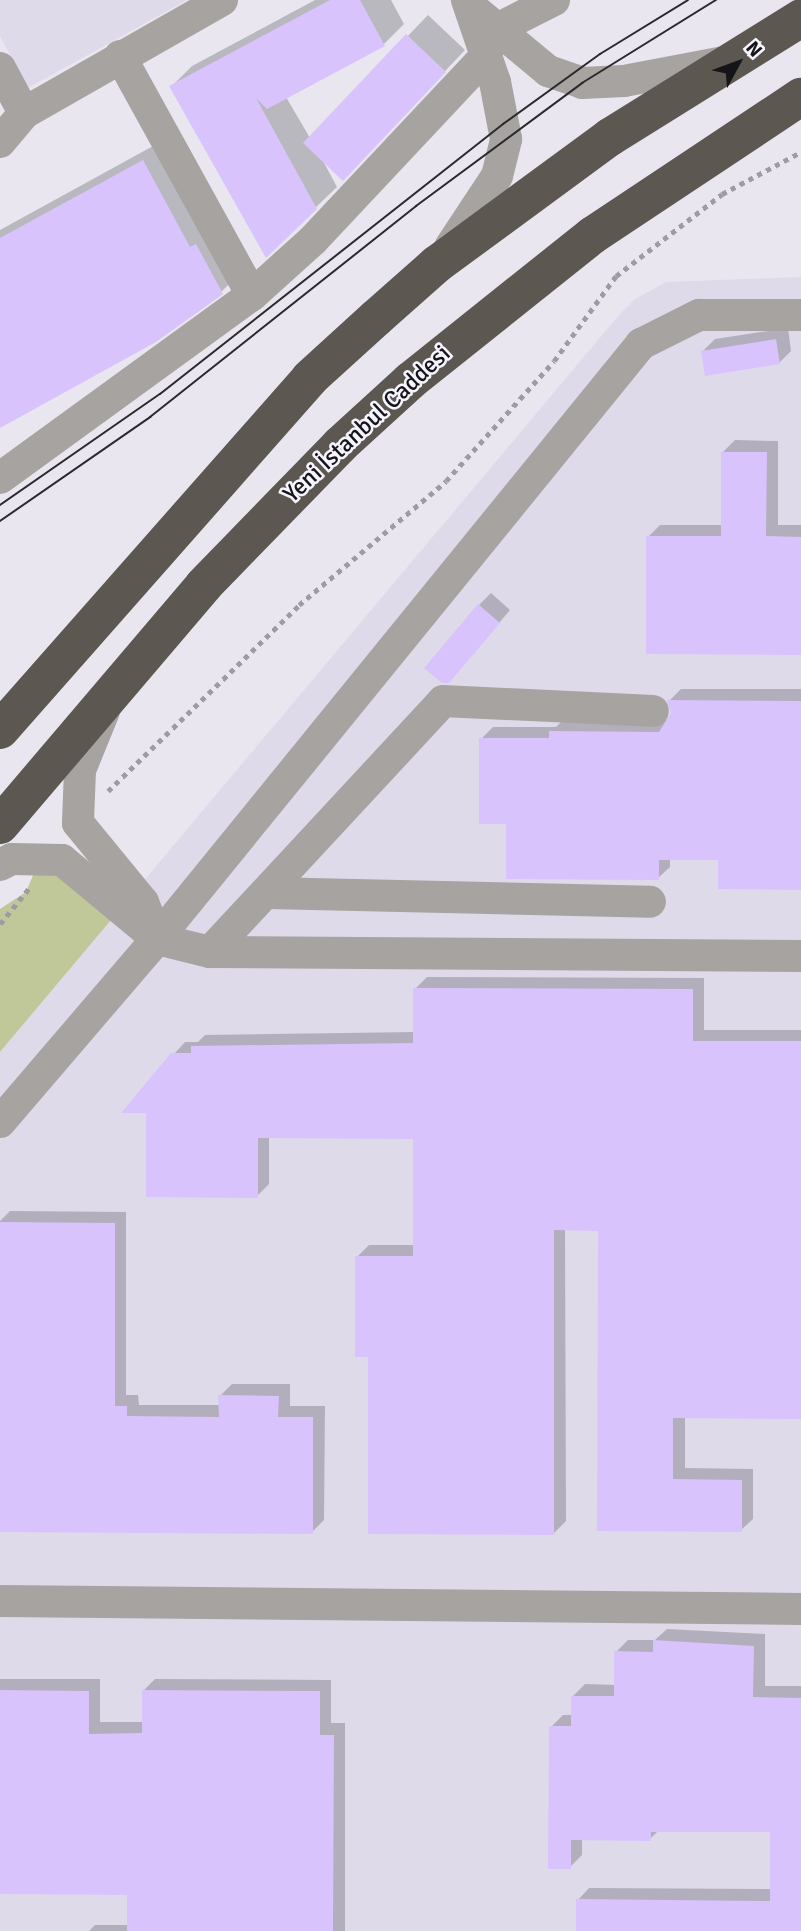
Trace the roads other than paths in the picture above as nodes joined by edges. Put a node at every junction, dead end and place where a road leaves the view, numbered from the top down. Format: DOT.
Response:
graph roads {
  1 [pos="222,0"];
  2 [pos="554,0"];
  3 [pos="468,3"];
  4 [pos="801,18"];
  5 [pos="492,42"];
  6 [pos="120,56"];
  7 [pos="729,61"];
  8 [pos="0,68"];
  9 [pos="801,97"];
  10 [pos="24,113"];
  11 [pos="0,142"];
  12 [pos="437,264"];
  13 [pos="252,295"];
  14 [pos="801,315"];
  15 [pos="0,478"];
  16 [pos="111,691"];
  17 [pos="653,711"];
  18 [pos="0,730"];
  19 [pos="0,825"];
  20 [pos="0,865"];
  21 [pos="267,893"];
  22 [pos="650,902"];
  23 [pos="157,939"];
  24 [pos="210,952"];
  25 [pos="801,956"];
  26 [pos="0,1122"];
  27 [pos="0,1601"];
  28 [pos="801,1609"];
  1 -- 6 [label="street"];
  2 -- 5 [label="street"];
  3 -- 5 [label="street"];
  4 -- 7 [label="highway"];
  5 -- 7 [label="street"];
  5 -- 12 [label="street"];
  5 -- 13 [label="street"];
  6 -- 10 [label="street"];
  6 -- 13 [label="street"];
  7 -- 12 [label="highway"];
  8 -- 10 [label="street"];
  9 -- 16 [label="highway, Yeni İstanbul Caddesi"];
  10 -- 11 [label="street"];
  12 -- 18 [label="highway"];
  13 -- 15 [label="street"];
  14 -- 23 [label="street"];
  16 -- 19 [label="highway, Yeni İstanbul Caddesi"];
  16 -- 23 [label="street"];
  17 -- 21 [label="street"];
  20 -- 23 [label="street"];
  21 -- 22 [label="street"];
  21 -- 24 [label="street"];
  23 -- 24 [label="street"];
  23 -- 26 [label="street"];
  24 -- 25 [label="street"];
  27 -- 28 [label="street"];
}
